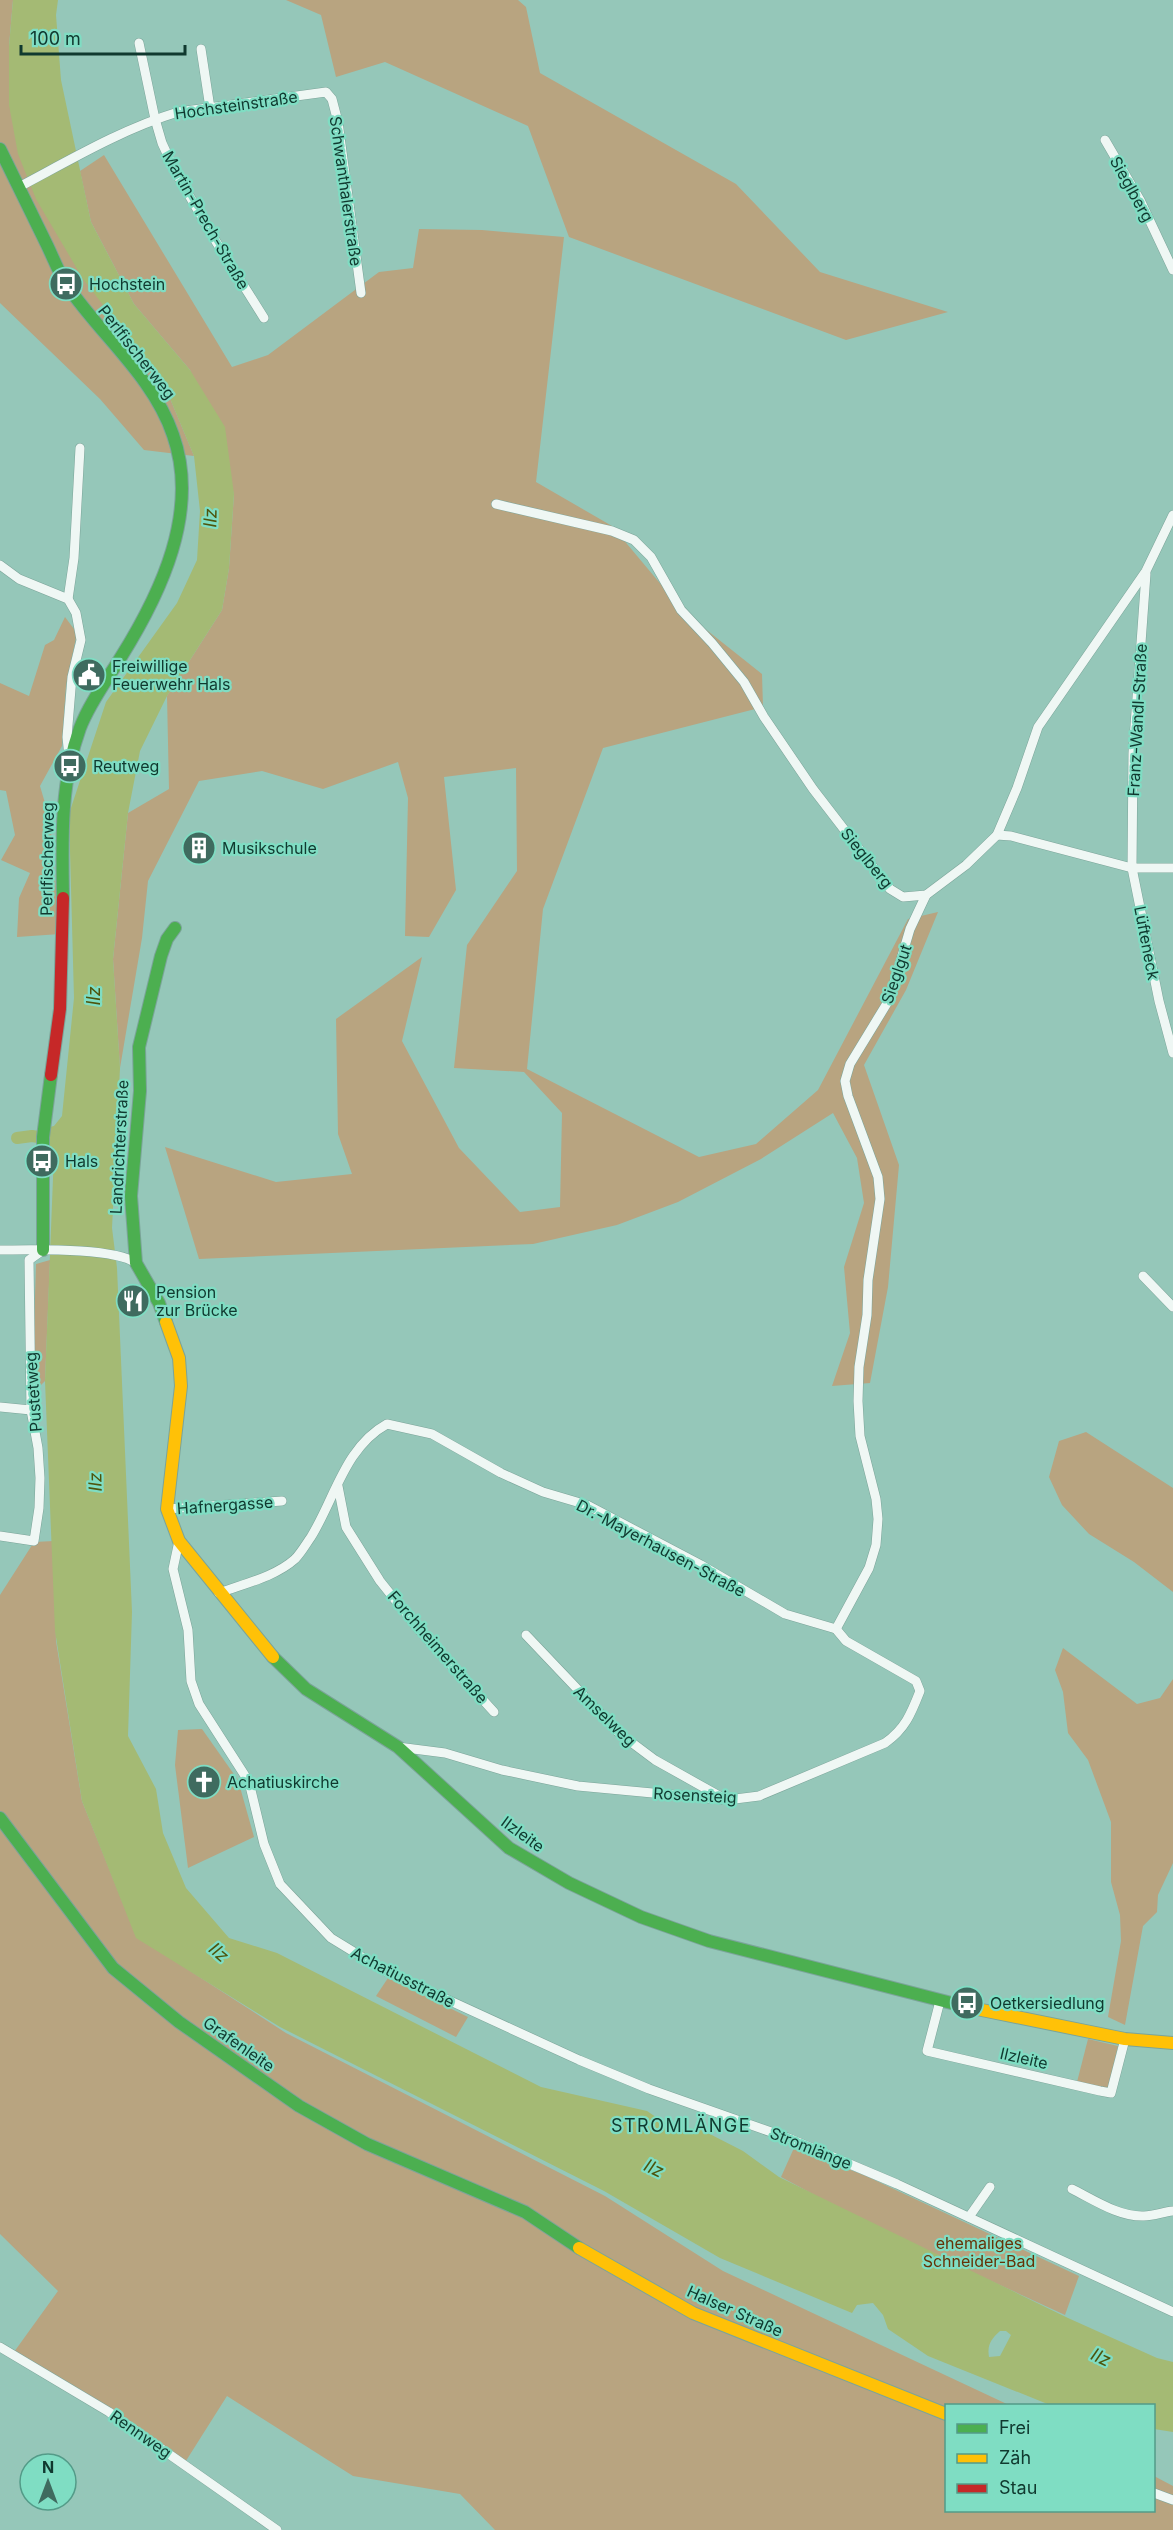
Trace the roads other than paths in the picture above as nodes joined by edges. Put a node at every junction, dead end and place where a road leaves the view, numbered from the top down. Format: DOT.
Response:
graph roads {
  1 [pos="139,43"];
  2 [pos="201,49"];
  3 [pos="326,92"];
  4 [pos="210,108"];
  5 [pos="154,119"];
  6 [pos="1105,140"];
  7 [pos="0,149"];
  8 [pos="24,185"];
  9 [pos="1173,270"];
  10 [pos="361,293"];
  11 [pos="264,318"];
  12 [pos="80,448"];
  13 [pos="496,504"];
  14 [pos="1173,515"];
  15 [pos="0,565"];
  16 [pos="1146,572"];
  17 [pos="68,599"];
  18 [pos="70,766"];
  19 [pos="997,835"];
  20 [pos="1132,868"];
  21 [pos="1173,868"];
  22 [pos="926,895"];
  23 [pos="175,928"];
  24 [pos="1173,1053"];
  25 [pos="0,1250"];
  26 [pos="44,1250"];
  27 [pos="136,1263"];
  28 [pos="1143,1276"];
  29 [pos="1173,1306"];
  30 [pos="0,1407"];
  31 [pos="32,1410"];
  32 [pos="338,1486"];
  33 [pos="282,1501"];
  34 [pos="167,1509"];
  35 [pos="0,1536"];
  36 [pos="179,1541"];
  37 [pos="219,1593"];
  38 [pos="836,1629"];
  39 [pos="526,1635"];
  40 [pos="494,1712"];
  41 [pos="398,1747"];
  42 [pos="727,1800"];
  43 [pos="0,1818"];
  44 [pos="940,2001"];
  45 [pos="1125,2039"];
  46 [pos="1173,2043"];
  47 [pos="649,2089"];
  48 [pos="990,2187"];
  49 [pos="1072,2189"];
  50 [pos="1173,2211"];
  51 [pos="525,2212"];
  52 [pos="969,2217"];
  53 [pos="1173,2312"];
  54 [pos="0,2347"];
  55 [pos="945,2414"];
  56 [pos="1155,2493"];
  57 [pos="1173,2500"];
  58 [pos="278,2530"];
  1 -- 5 [label="street, Martin-Prech-Straße"];
  2 -- 4 [label="street"];
  3 -- 4 [label="street, Hochsteinstraße"];
  3 -- 10 [label="street, Schwanthalerstraße"];
  4 -- 5 [label="street, Hochsteinstraße"];
  5 -- 8 [label="street, Hochsteinstraße"];
  5 -- 11 [label="street, Martin-Prech-Straße"];
  6 -- 9 [label="street, Sieglberg"];
  7 -- 8 [label="street, Perlfischerweg"];
  8 -- 18 [label="street, Perlfischerweg"];
  12 -- 17 [label="street"];
  13 -- 22 [label="street, Sieglberg"];
  14 -- 16 [label="street"];
  15 -- 17 [label="street"];
  16 -- 19 [label="street"];
  16 -- 20 [label="street, Franz-Wandl-Straße"];
  17 -- 18 [label="street"];
  18 -- 26 [label="street, Perlfischerweg"];
  19 -- 20 [label="street"];
  19 -- 22 [label="street"];
  20 -- 21 [label="street"];
  20 -- 24 [label="street, Lüfteneck"];
  22 -- 38 [label="street, Sieglgut"];
  23 -- 27 [label="street, Landrichterstraße"];
  25 -- 26 [label="street"];
  26 -- 27 [label="street"];
  26 -- 31 [label="street, Pustetweg"];
  27 -- 34 [label="street, Landrichterstraße"];
  28 -- 29 [label="street"];
  30 -- 31 [label="street"];
  31 -- 35 [label="street, Pustetweg"];
  32 -- 37 [label="street, Dr.-Mayerhausen-Straße"];
  32 -- 38 [label="street, Dr.-Mayerhausen-Straße"];
  32 -- 40 [label="street, Forchheimerstraße"];
  33 -- 34 [label="street, Hafnergasse"];
  34 -- 36 [label="street, Landrichterstraße"];
  36 -- 37 [label="street, Ilzleite"];
  36 -- 47 [label="street, Achatiusstraße"];
  37 -- 41 [label="street, Ilzleite"];
  38 -- 42 [label="street, Rosensteig"];
  39 -- 42 [label="street, Amselweg"];
  41 -- 42 [label="street, Rosensteig"];
  41 -- 44 [label="street, Ilzleite"];
  43 -- 51 [label="street, Grafenleite"];
  44 -- 45 [label="street, Ilzleite"];
  44 -- 45 [label="street, Ilzleite"];
  45 -- 46 [label="street, Ilzleite"];
  47 -- 52 [label="street, Stromlänge"];
  48 -- 52 [label="street"];
  49 -- 50 [label="street"];
  51 -- 55 [label="street, Halser Straße"];
  52 -- 53 [label="street, Stromlänge"];
  54 -- 58 [label="street, Rennweg"];
  56 -- 57 [label="street"];
}
